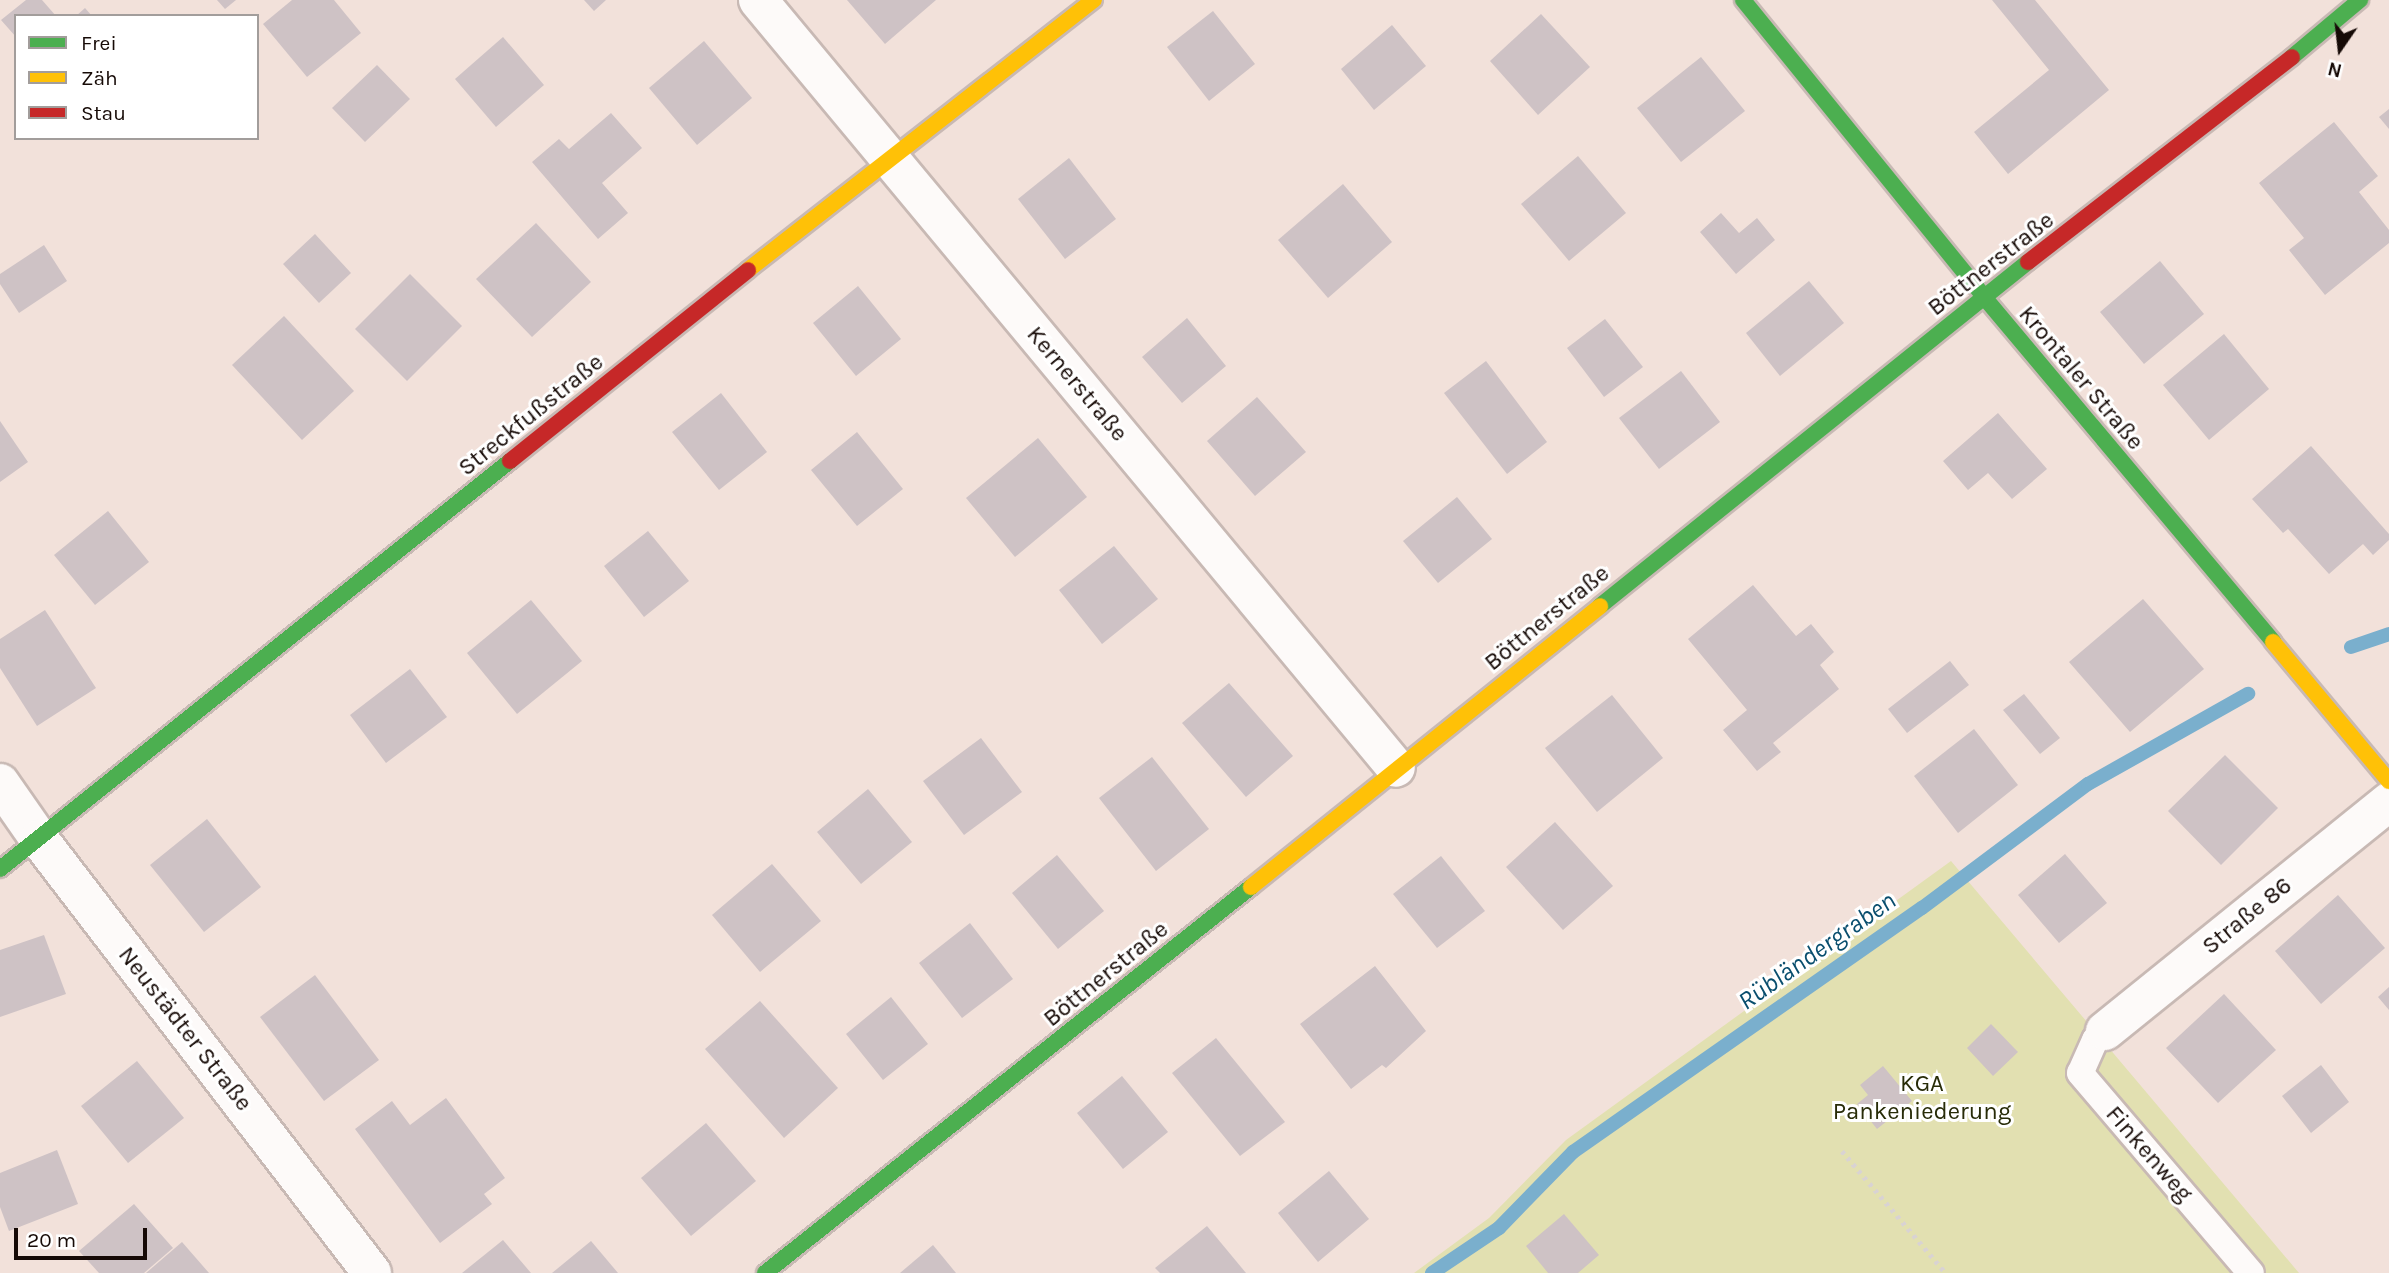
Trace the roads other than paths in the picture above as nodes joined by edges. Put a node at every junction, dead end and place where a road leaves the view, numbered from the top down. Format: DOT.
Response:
graph roads {
  1 [pos="758,0"];
  2 [pos="1094,0"];
  3 [pos="1743,0"];
  4 [pos="2360,0"];
  5 [pos="888,158"];
  6 [pos="1984,297"];
  7 [pos="1396,768"];
  8 [pos="2389,781"];
  9 [pos="0,783"];
  10 [pos="2389,802"];
  11 [pos="38,839"];
  12 [pos="0,869"];
  13 [pos="2105,1031"];
  14 [pos="372,1273"];
  15 [pos="765,1273"];
  16 [pos="2252,1273"];
  1 -- 5 [label="street, Kernerstraße"];
  2 -- 5 [label="street, Streckfußstraße"];
  3 -- 6 [label="street, Krontaler Straße"];
  4 -- 6 [label="street, Böttnerstraße"];
  5 -- 7 [label="street, Kernerstraße"];
  5 -- 11 [label="street, Streckfußstraße"];
  6 -- 7 [label="street, Böttnerstraße"];
  6 -- 8 [label="street, Krontaler Straße"];
  7 -- 15 [label="street, Böttnerstraße"];
  9 -- 11 [label="street, Neustädter Straße"];
  10 -- 13 [label="street, Straße 86"];
  11 -- 12 [label="street, Streckfußstraße"];
  11 -- 14 [label="street, Neustädter Straße"];
  13 -- 16 [label="lane, Finkenweg"];
}
